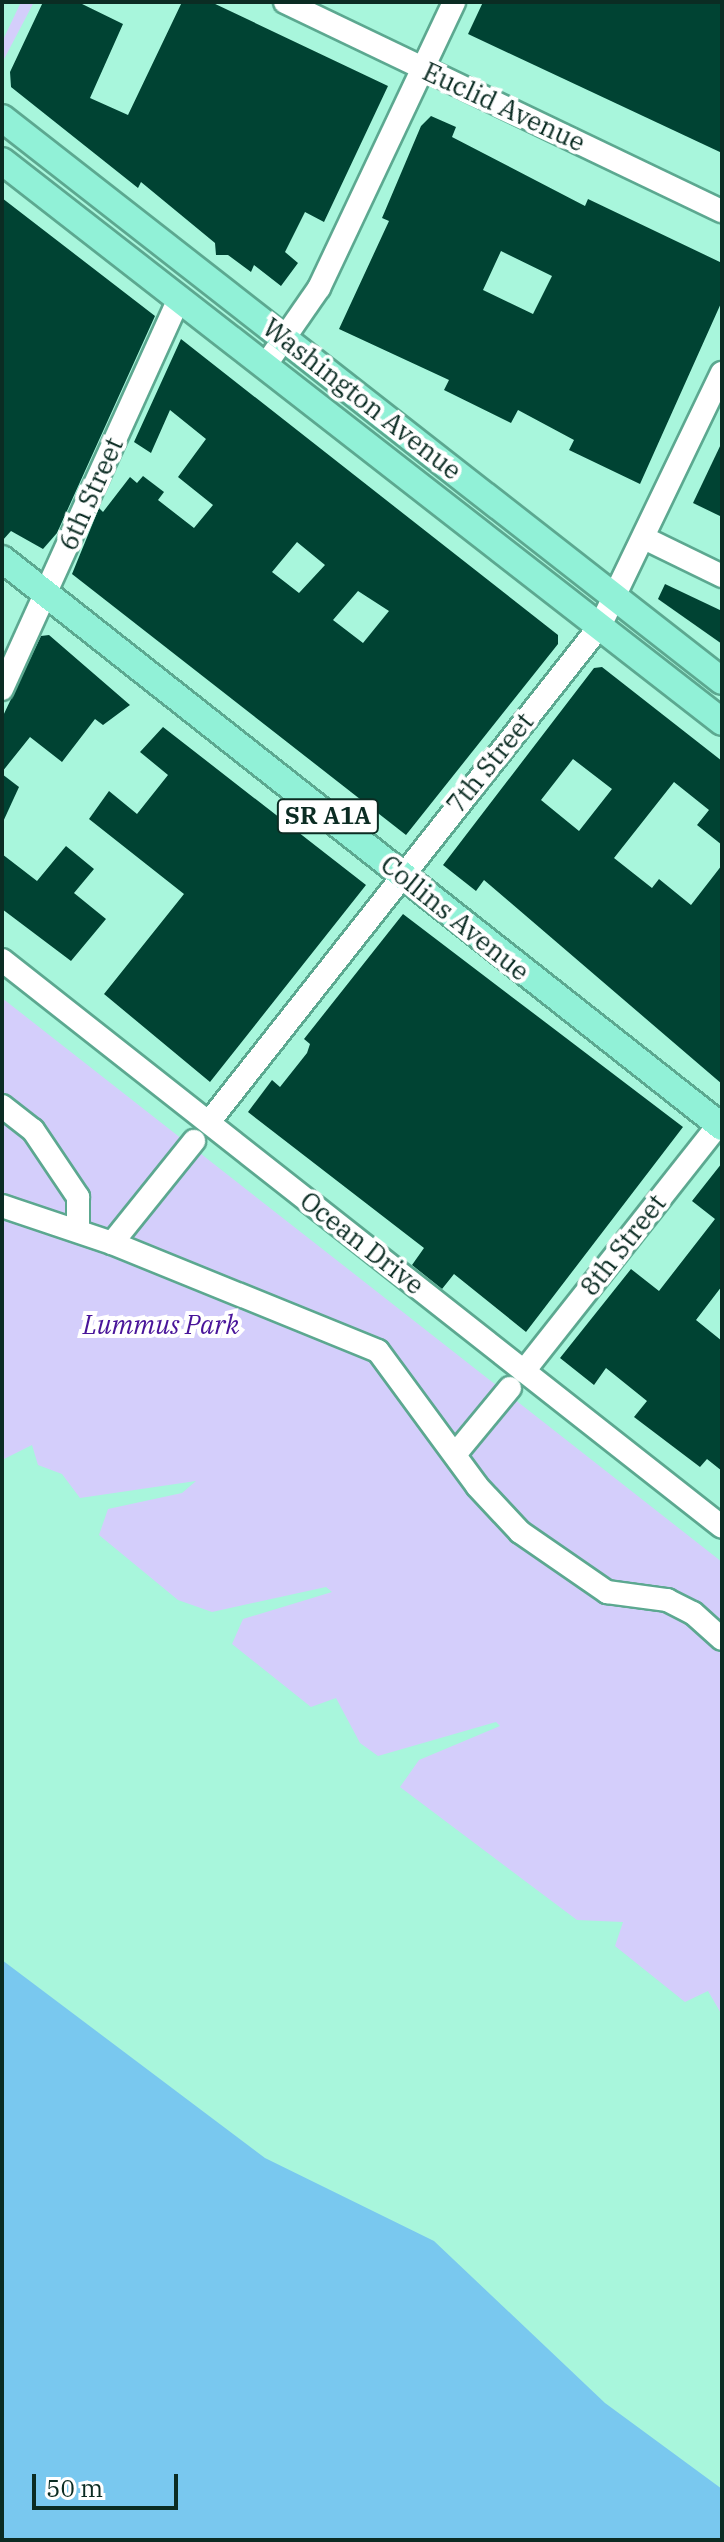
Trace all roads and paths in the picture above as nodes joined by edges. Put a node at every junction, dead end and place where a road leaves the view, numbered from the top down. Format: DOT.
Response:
graph roads {
  1 [pos="285,2"];
  2 [pos="454,2"];
  3 [pos="423,68"];
  4 [pos="2,118"];
  5 [pos="2,161"];
  6 [pos="722,211"];
  7 [pos="179,298"];
  8 [pos="285,339"];
  9 [pos="267,363"];
  10 [pos="722,373"];
  11 [pos="644,538"];
  12 [pos="2,559"];
  13 [pos="722,576"];
  14 [pos="46,593"];
  15 [pos="616,598"];
  16 [pos="600,626"];
  17 [pos="722,681"];
  18 [pos="2,689"];
  19 [pos="722,722"];
  20 [pos="401,875"];
  21 [pos="2,960"];
  22 [pos="2,1106"];
  23 [pos="209,1122"];
  24 [pos="721,1124"];
  25 [pos="194,1141"];
  26 [pos="2,1206"];
  27 [pos="78,1230"];
  28 [pos="112,1243"];
  29 [pos="517,1379"];
  30 [pos="457,1452"];
  31 [pos="722,1527"];
  32 [pos="722,1639"];
  1 -- 3 [label="street, Euclid Avenue"];
  2 -- 3 [label="street"];
  3 -- 6 [label="street, Euclid Avenue"];
  3 -- 8 [label="street"];
  4 -- 8 [label="main road, Washington Avenue"];
  5 -- 7 [label="main road, Washington Avenue"];
  7 -- 9 [label="main road, Washington Avenue"];
  7 -- 14 [label="street, 6th Street"];
  8 -- 9 [label="street"];
  8 -- 15 [label="main road, Washington Avenue"];
  9 -- 16 [label="main road, Washington Avenue"];
  10 -- 11 [label="street, 7th Street"];
  11 -- 13 [label="street"];
  11 -- 15 [label="street, 7th Street"];
  12 -- 14 [label="main road, Collins Avenue / SR A1A"];
  14 -- 18 [label="street, 6th Street"];
  14 -- 20 [label="main road, Collins Avenue / SR A1A"];
  15 -- 16 [label="street, 7th Street"];
  15 -- 17 [label="main road, Washington Avenue"];
  16 -- 19 [label="main road, Washington Avenue"];
  16 -- 20 [label="street, 7th Street"];
  20 -- 23 [label="street, 7th Street"];
  20 -- 24 [label="main road, Collins Avenue / SR A1A"];
  21 -- 23 [label="street, Ocean Drive"];
  22 -- 27 [label="street"];
  23 -- 29 [label="street, Ocean Drive"];
  24 -- 29 [label="street, 8th Street"];
  25 -- 28 [label="street"];
  26 -- 27 [label="street"];
  27 -- 28 [label="street"];
  28 -- 30 [label="street"];
  29 -- 30 [label="street, 8th Street"];
  29 -- 31 [label="street, Ocean Drive"];
  30 -- 32 [label="street"];
}
